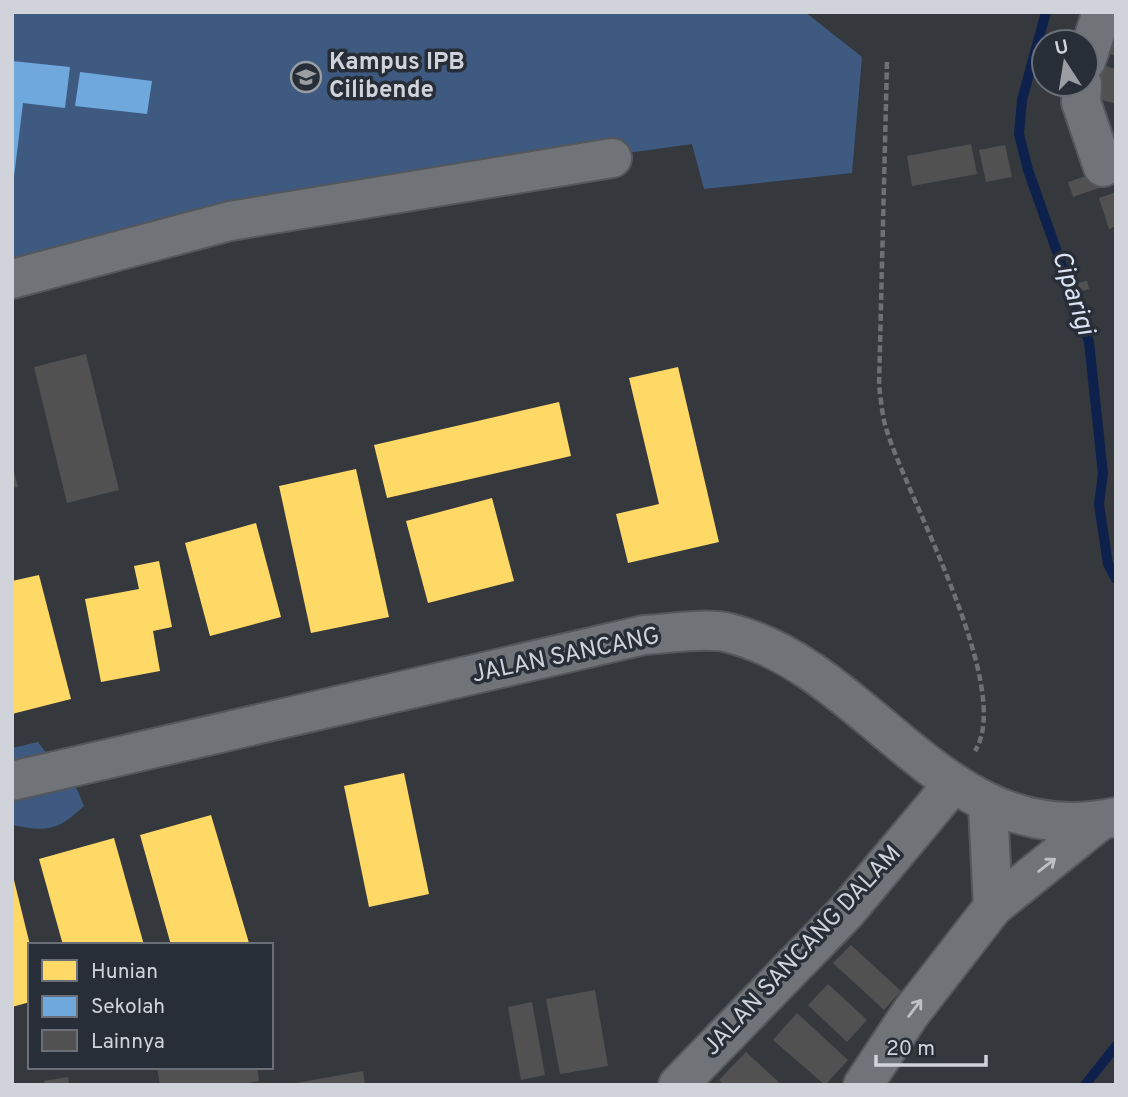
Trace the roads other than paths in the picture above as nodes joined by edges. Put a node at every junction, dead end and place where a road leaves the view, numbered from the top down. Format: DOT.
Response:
graph roads {
  1 [pos="1081,98"];
  2 [pos="612,158"];
  3 [pos="1102,167"];
  4 [pos="12,279"];
  5 [pos="12,781"];
  6 [pos="953,784"];
  7 [pos="988,805"];
  8 [pos="1109,818"];
  9 [pos="993,907"];
  10 [pos="678,1085"];
  11 [pos="863,1085"];
  1 -- 3 [label="street"];
  2 -- 4 [label="street"];
  5 -- 6 [label="street, JALAN SANCANG"];
  6 -- 7 [label="street, JALAN SANCANG"];
  6 -- 10 [label="street, JALAN SANCANG DALAM"];
  7 -- 8 [label="street, JALAN SANCANG"];
  7 -- 9 [label="street"];
  9 -- 8 [label="street, one-way"];
  11 -- 9 [label="street, one-way"];
}
